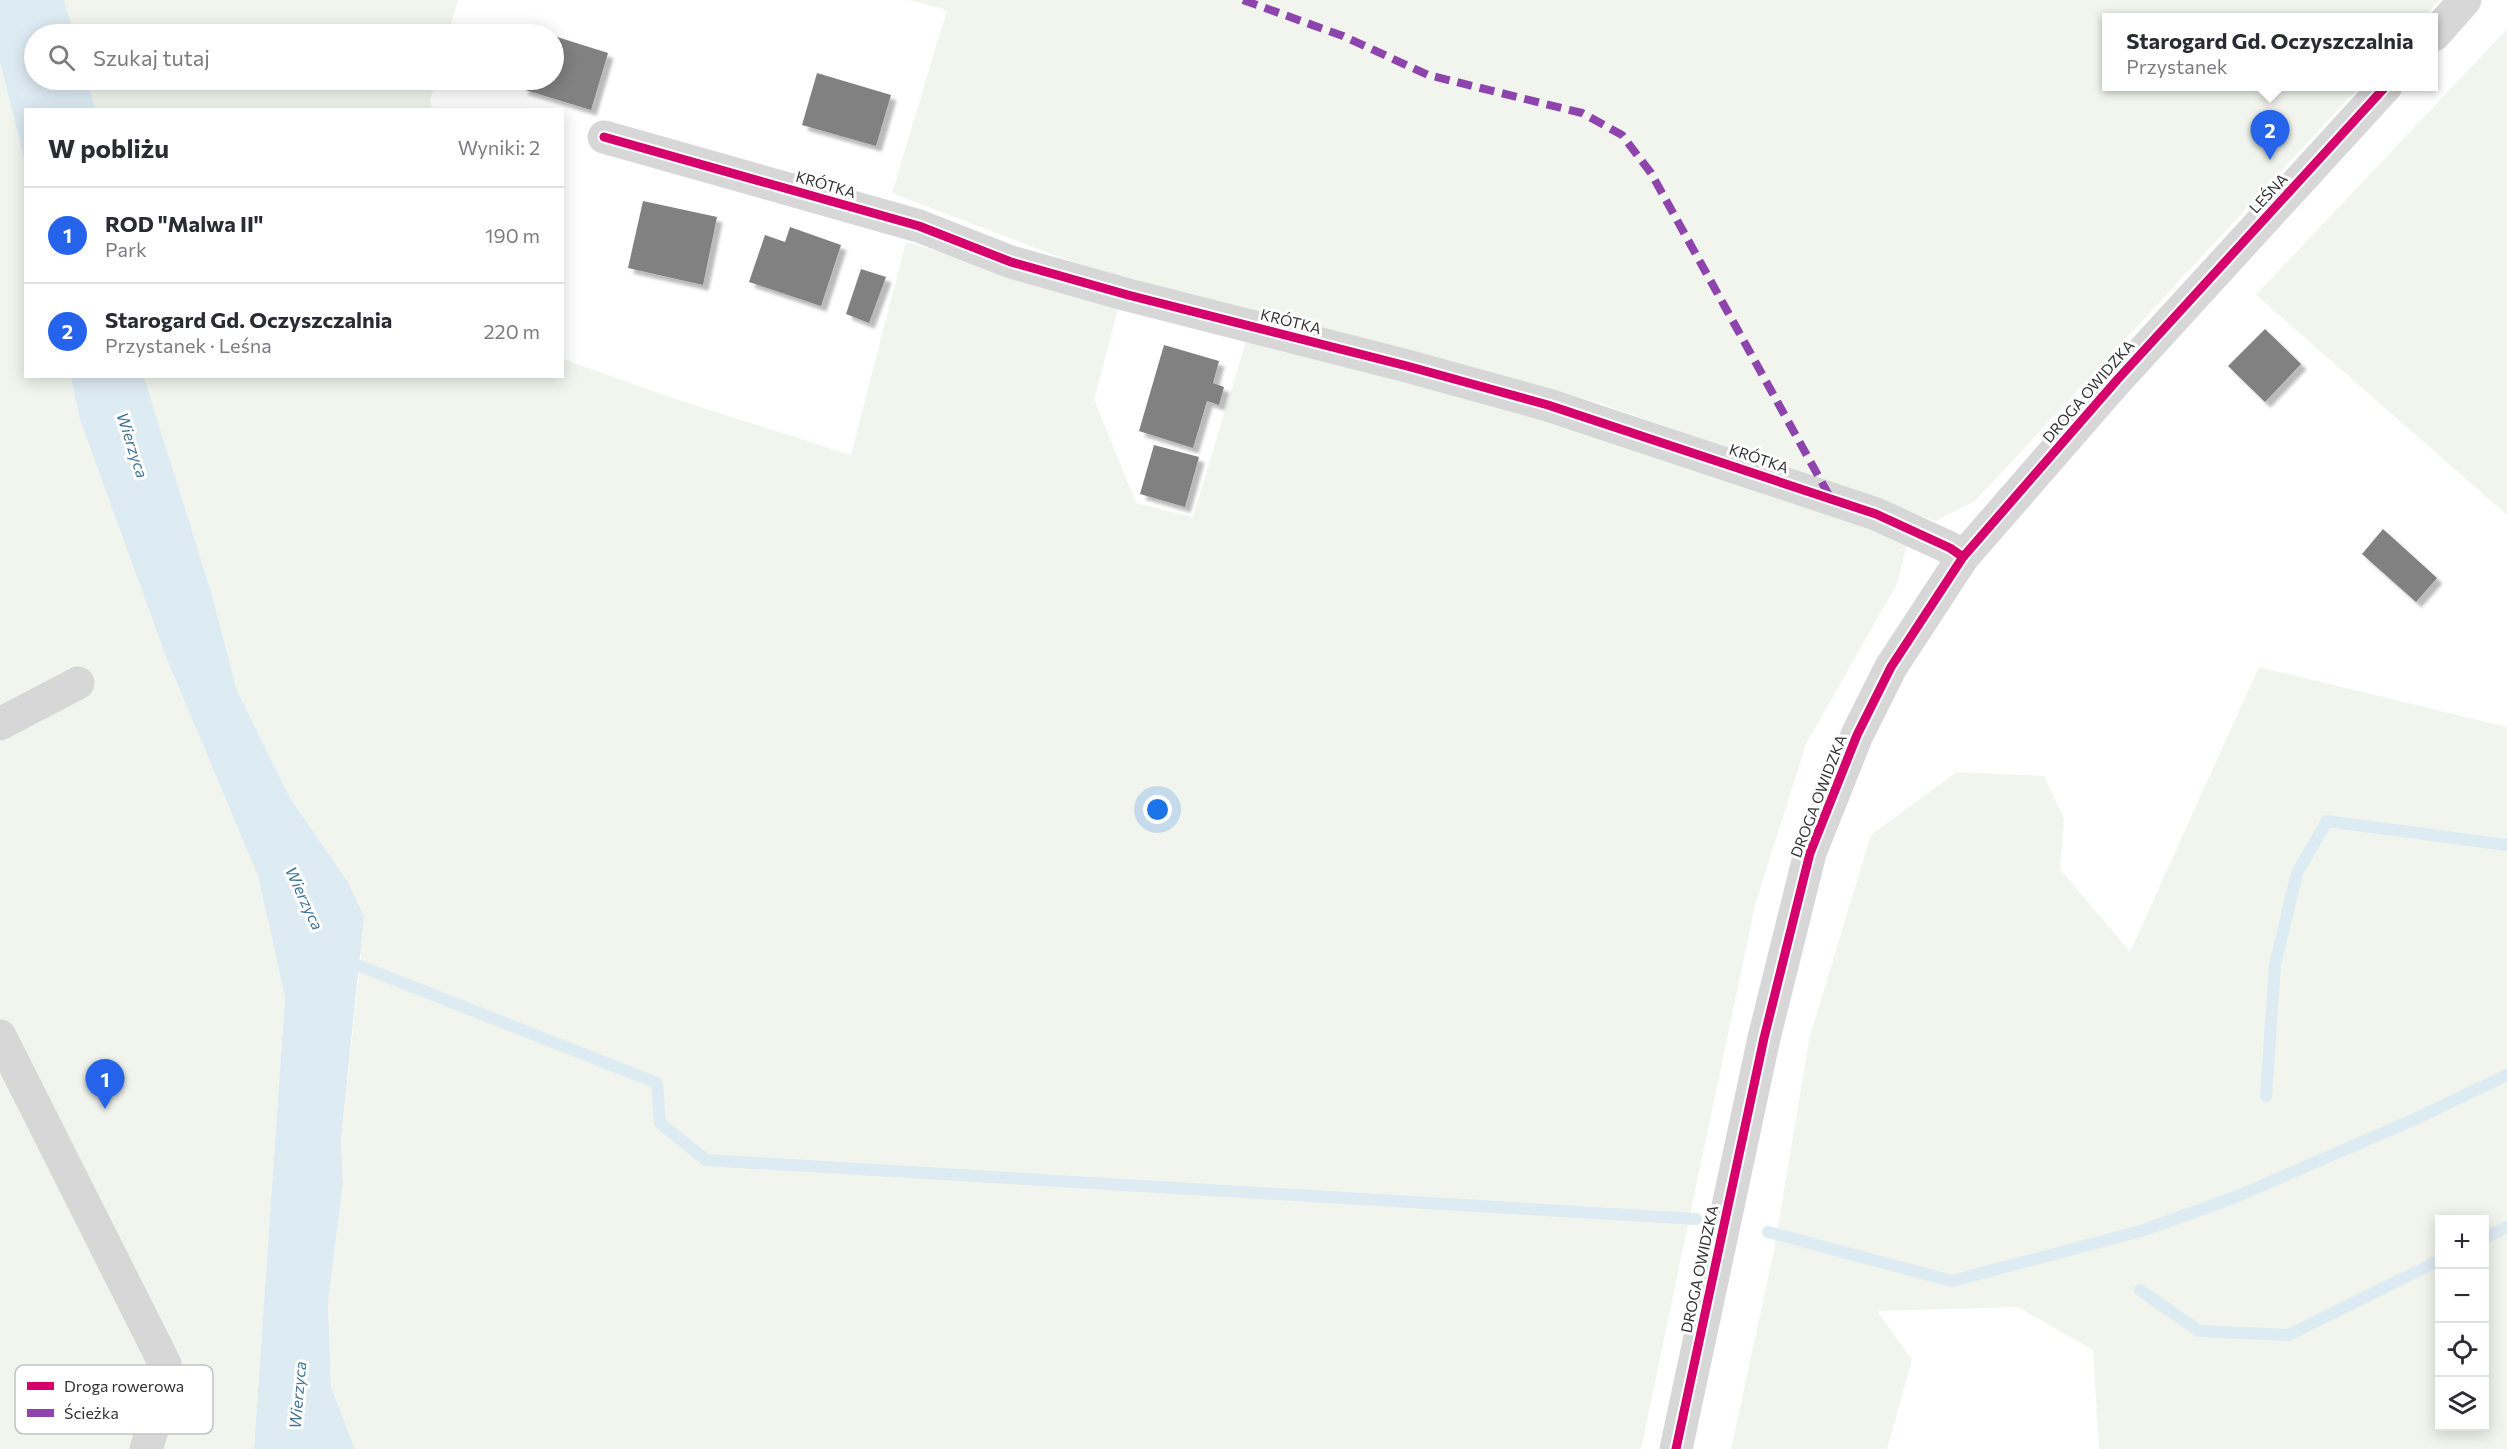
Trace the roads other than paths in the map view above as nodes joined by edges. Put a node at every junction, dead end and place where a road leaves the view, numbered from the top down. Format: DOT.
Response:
graph roads {
  1 [pos="2465,0"];
  2 [pos="2438,30"];
  3 [pos="2382,91"];
  4 [pos="604,138"];
  5 [pos="2221,267"];
  6 [pos="1963,557"];
  7 [pos="78,683"];
  8 [pos="0,724"];
  9 [pos="0,1036"];
  10 [pos="165,1365"];
  11 [pos="151,1434"];
  12 [pos="146,1449"];
  13 [pos="1676,1449"];
  1 -- 2 [label="street"];
  3 -- 5 [label="street, LEŚNA"];
  4 -- 6 [label="street, KRÓTKA"];
  5 -- 6 [label="street, DROGA OWIDZKA"];
  6 -- 13 [label="street, DROGA OWIDZKA"];
  7 -- 8 [label="street"];
  9 -- 10 [label="street"];
  11 -- 12 [label="street"];
}
